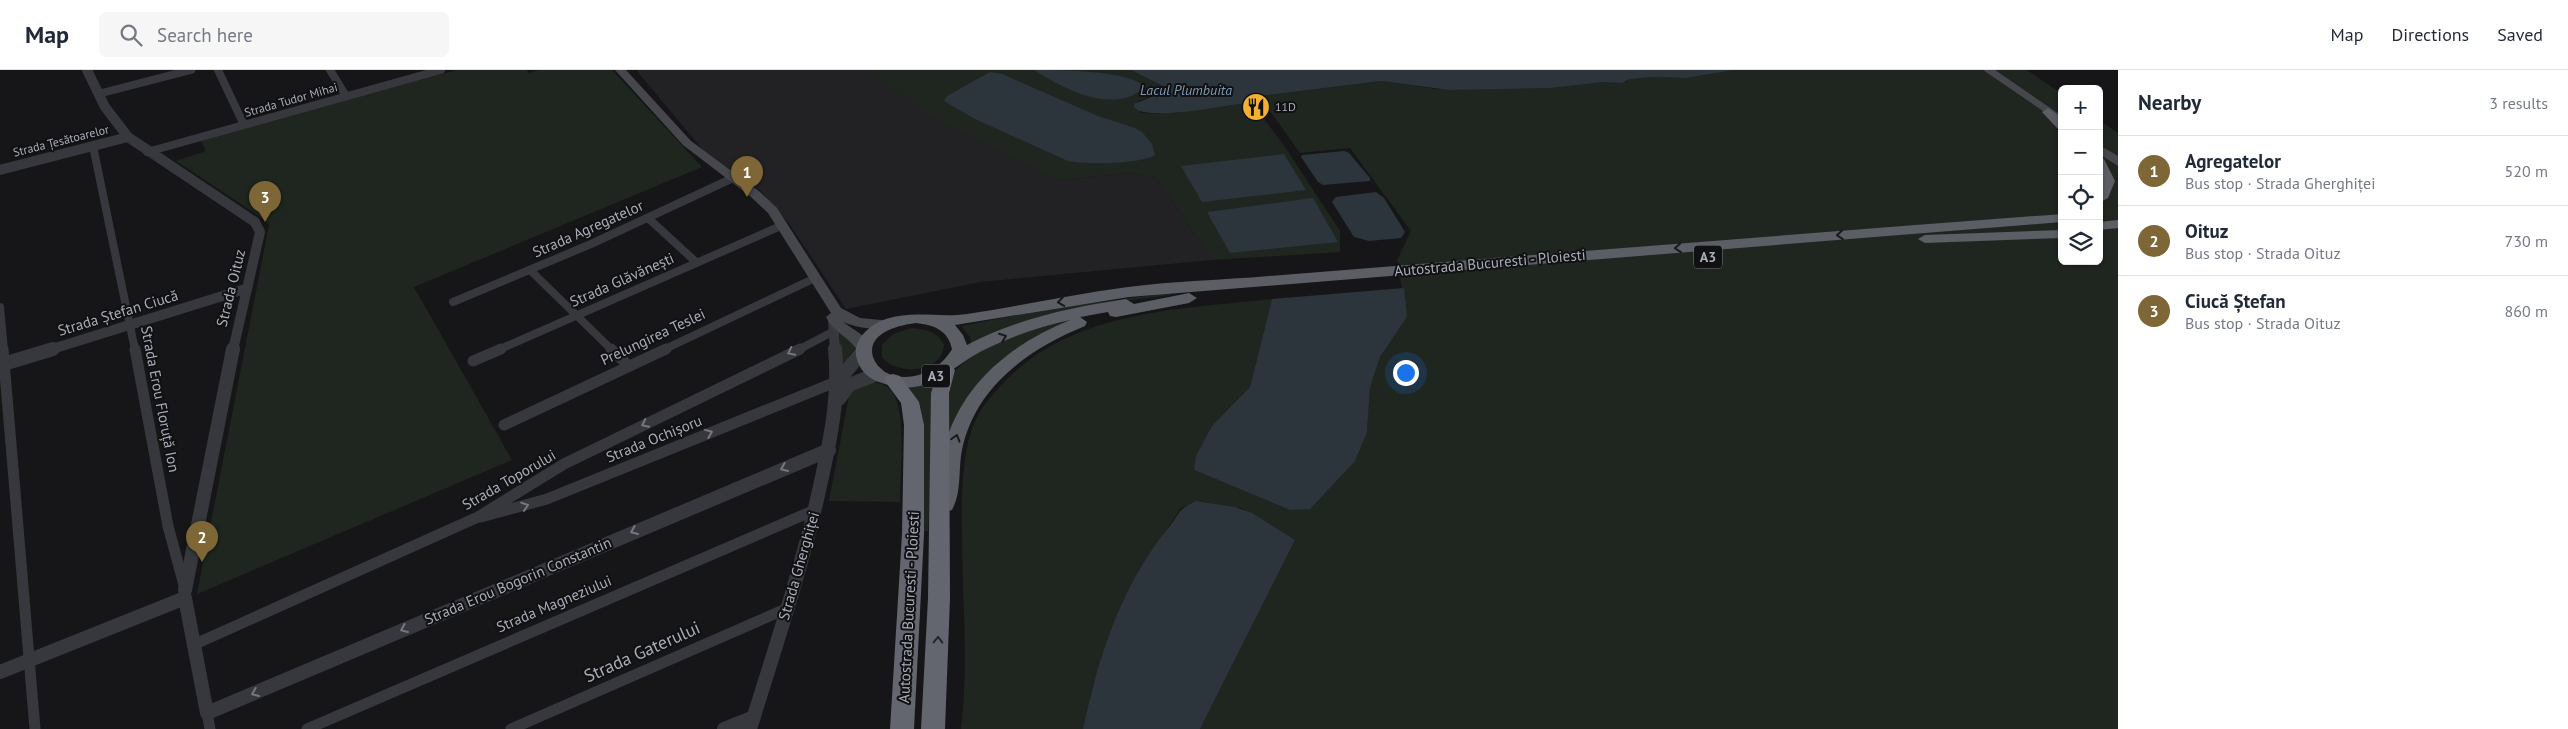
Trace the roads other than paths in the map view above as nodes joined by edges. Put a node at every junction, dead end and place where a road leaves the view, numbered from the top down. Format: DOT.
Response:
graph roads {
  1 [pos="87,70"];
  2 [pos="192,70"];
  3 [pos="218,70"];
  4 [pos="330,70"];
  5 [pos="440,70"];
  6 [pos="620,70"];
  7 [pos="1988,70"];
  8 [pos="98,94"];
  9 [pos="346,96"];
  10 [pos="2048,112"];
  11 [pos="2058,120"];
  12 [pos="244,125"];
  13 [pos="128,137"];
  14 [pos="93,146"];
  15 [pos="2103,151"];
  16 [pos="147,152"];
  17 [pos="2118,162"];
  18 [pos="0,170"];
  19 [pos="2103,170"];
  20 [pos="733,178"];
  21 [pos="2103,194"];
  22 [pos="2058,211"];
  23 [pos="2118,213"];
  24 [pos="2103,215"];
  25 [pos="648,218"];
  26 [pos="2058,218"];
  27 [pos="2118,224"];
  28 [pos="783,225"];
  29 [pos="2103,226"];
  30 [pos="2058,229"];
  31 [pos="1889,231"];
  32 [pos="2103,233"];
  33 [pos="2118,233"];
  34 [pos="2058,234"];
  35 [pos="1925,239"];
  36 [pos="696,262"];
  37 [pos="1487,269"];
  38 [pos="530,270"];
  39 [pos="815,278"];
  40 [pos="1242,288"];
  41 [pos="245,289"];
  42 [pos="1189,298"];
  43 [pos="453,302"];
  44 [pos="831,306"];
  45 [pos="0,307"];
  46 [pos="576,316"];
  47 [pos="934,321"];
  48 [pos="887,324"];
  49 [pos="834,325"];
  50 [pos="128,326"];
  51 [pos="863,349"];
  52 [pos="473,362"];
  53 [pos="952,364"];
  54 [pos="3,365"];
  55 [pos="628,365"];
  56 [pos="885,377"];
  57 [pos="838,381"];
  58 [pos="838,401"];
  59 [pos="504,425"];
  60 [pos="829,450"];
  61 [pos="815,510"];
  62 [pos="478,517"];
  63 [pos="939,528"];
  64 [pos="185,594"];
  65 [pos="788,608"];
  66 [pos="193,645"];
  67 [pos="31,660"];
  68 [pos="0,672"];
  69 [pos="207,713"];
  70 [pos="752,723"];
  71 [pos="35,729"];
  72 [pos="210,729"];
  73 [pos="307,729"];
  74 [pos="511,729"];
  75 [pos="724,729"];
  76 [pos="902,729"];
  77 [pos="933,729"];
  1 -- 8 [label="street, Strada Oituz"];
  2 -- 8 [label="street"];
  3 -- 12 [label="street"];
  4 -- 9 [label="street"];
  5 -- 9 [label="street, Strada Tudor Mihai"];
  6 -- 20 [label="main road, Strada Gherghiței"];
  7 -- 10 [label="main road"];
  8 -- 13 [label="street, Strada Oituz"];
  9 -- 12 [label="street, Strada Tudor Mihai"];
  10 -- 11 [label="highway"];
  12 -- 16 [label="street, Strada Tudor Mihai"];
  13 -- 14 [label="street, Strada Țesătoarelor"];
  13 -- 16 [label="street, Strada Oituz"];
  14 -- 18 [label="street, Strada Țesătoarelor"];
  14 -- 50 [label="street, Strada Erou Floruță Ion"];
  15 -- 17 [label="main road"];
  16 -- 41 [label="street, Strada Oituz"];
  19 -- 21 [label="highway"];
  20 -- 25 [label="street, Strada Agregatelor"];
  20 -- 28 [label="main road, Strada Gherghiței"];
  22 -- 31 [label="highway"];
  23 -- 24 [label="highway"];
  25 -- 36 [label="street"];
  25 -- 38 [label="street, Strada Agregatelor"];
  26 -- 31 [label="highway, A3"];
  27 -- 29 [label="highway"];
  28 -- 36 [label="street, Strada Glăvănești"];
  28 -- 39 [label="main road, Strada Gherghiței"];
  30 -- 35 [label="highway, A3"];
  31 -- 37 [label="highway, Autostrada Bucuresti - Ploiesti / A3, one-way"];
  32 -- 33 [label="highway"];
  34 -- 35 [label="highway"];
  35 -- 37 [label="highway, Autostrada Bucuresti - Ploiesti / A3"];
  36 -- 46 [label="street, Strada Glăvănești"];
  37 -- 40 [label="highway, Autostrada Bucuresti - Ploiesti / A3"];
  38 -- 43 [label="street, Strada Agregatelor"];
  38 -- 46 [label="street"];
  39 -- 44 [label="main road, Strada Gherghiței"];
  39 -- 55 [label="street, Prelungirea Teslei"];
  40 -- 42 [label="highway, A3"];
  40 -- 47 [label="highway, Autostrada Bucuresti - Ploiesti / A3, one-way"];
  41 -- 50 [label="street, Strada Ștefan Ciucă"];
  41 -- 64 [label="street, Strada Oituz"];
  53 -- 42 [label="highway, A3, one-way"];
  63 -- 42 [label="highway, one-way"];
  44 -- 48 [label="main road, Strada Gherghiței"];
  44 -- 49 [label="main road, Strada Gherghiței"];
  45 -- 54 [label="street"];
  46 -- 52 [label="street, Strada Glăvănești"];
  46 -- 55 [label="street"];
  47 -- 48 [label="highway, A3"];
  47 -- 53 [label="highway, A3"];
  48 -- 51 [label="highway, A3"];
  49 -- 51 [label="main road"];
  49 -- 57 [label="street, Strada Gherghiței"];
  49 -- 62 [label="street, Strada Toporului, one-way"];
  50 -- 54 [label="street, Strada Ștefan Ciucă"];
  50 -- 64 [label="street, Strada Erou Floruță Ion"];
  51 -- 56 [label="highway, A3"];
  51 -- 57 [label="street"];
  53 -- 56 [label="highway, A3"];
  53 -- 63 [label="highway, A3"];
  54 -- 67 [label="street"];
  55 -- 59 [label="street, Prelungirea Teslei"];
  56 -- 58 [label="street"];
  56 -- 76 [label="highway, Autostrada Bucuresti - Ploiesti / A3"];
  57 -- 58 [label="street, Strada Gherghiței"];
  62 -- 57 [label="street, Strada Ochișoru, one-way"];
  58 -- 60 [label="street, Strada Gherghiței"];
  60 -- 61 [label="street, Strada Gherghiței"];
  60 -- 69 [label="street, Strada Erou Bogorin Constantin, one-way"];
  61 -- 65 [label="street, Strada Gherghiței"];
  61 -- 73 [label="street, Strada Magneziului"];
  62 -- 66 [label="street, Strada Toporului"];
  77 -- 63 [label="highway, Autostrada Bucuresti - Ploiesti / A3, one-way"];
  64 -- 66 [label="street"];
  64 -- 67 [label="street"];
  65 -- 70 [label="street, Strada Gherghiței"];
  65 -- 74 [label="street, Strada Gaterului"];
  66 -- 69 [label="street"];
  67 -- 68 [label="street"];
  67 -- 71 [label="street"];
  69 -- 72 [label="street"];
  70 -- 75 [label="street"];
}
